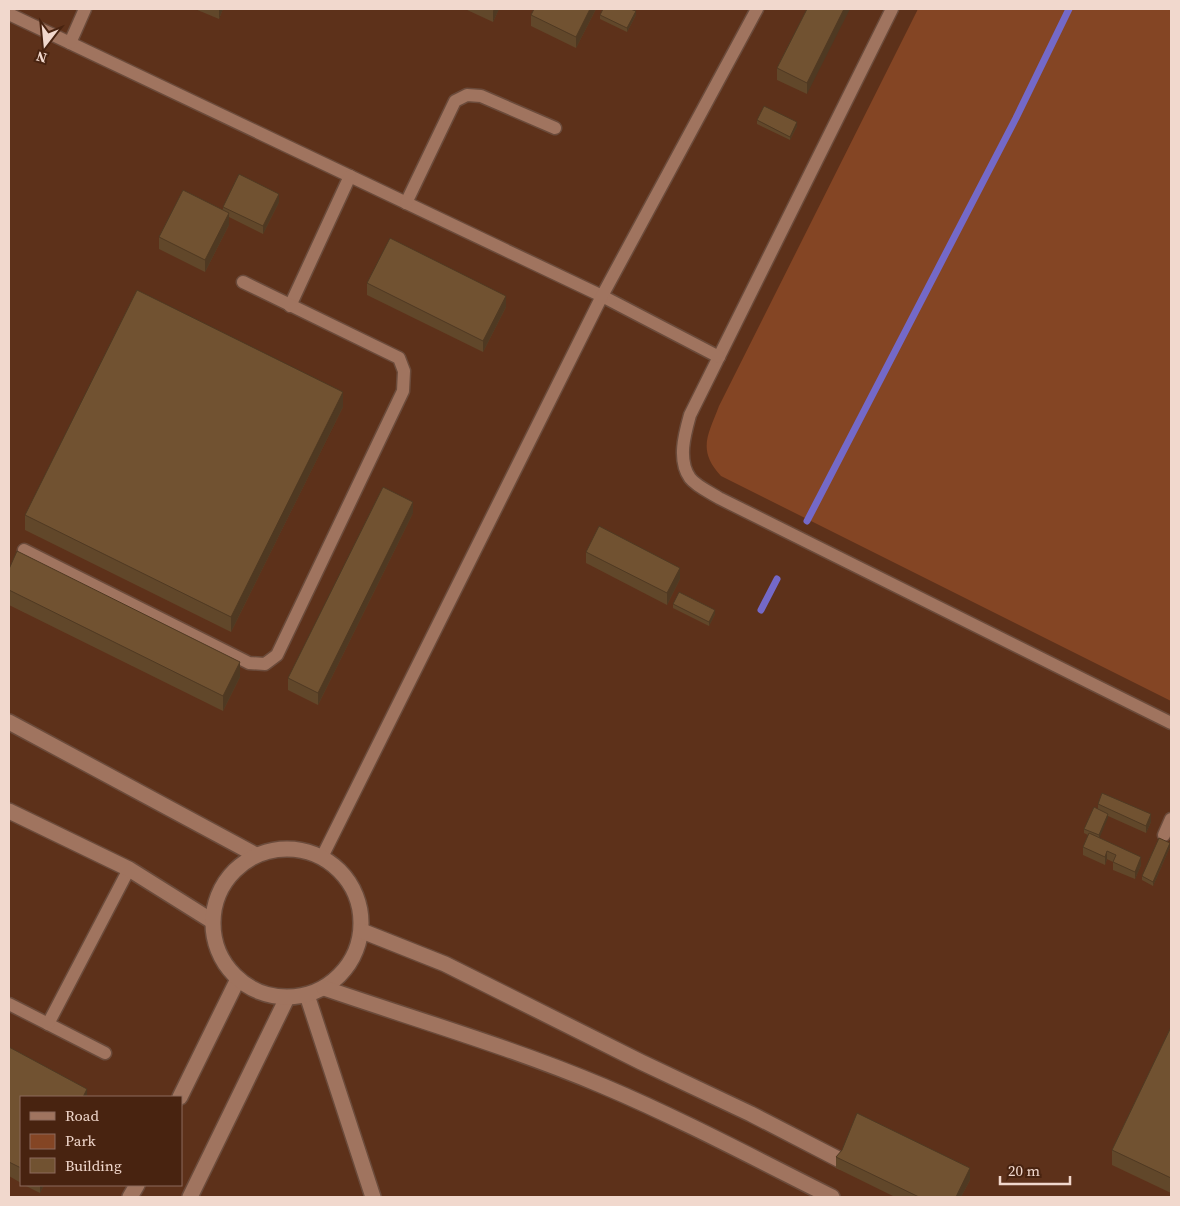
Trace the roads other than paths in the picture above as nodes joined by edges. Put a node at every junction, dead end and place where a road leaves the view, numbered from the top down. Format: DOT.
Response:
graph roads {
  1 [pos="85,9"];
  2 [pos="757,9"];
  3 [pos="892,9"];
  4 [pos="9,14"];
  5 [pos="70,42"];
  6 [pos="556,128"];
  7 [pos="350,176"];
  8 [pos="406,203"];
  9 [pos="243,282"];
  10 [pos="602,296"];
  11 [pos="290,306"];
  12 [pos="719,357"];
  13 [pos="24,550"];
  14 [pos="9,722"];
  15 [pos="1171,723"];
  16 [pos="9,811"];
  17 [pos="1171,819"];
  18 [pos="1164,835"];
  19 [pos="256,855"];
  20 [pos="322,857"];
  21 [pos="129,869"];
  22 [pos="212,921"];
  23 [pos="362,931"];
  24 [pos="238,979"];
  25 [pos="324,988"];
  26 [pos="307,995"];
  27 [pos="287,998"];
  28 [pos="9,1004"];
  29 [pos="48,1024"];
  30 [pos="105,1053"];
  31 [pos="180,1096"];
  32 [pos="842,1161"];
  33 [pos="136,1186"];
  34 [pos="130,1197"];
  35 [pos="190,1197"];
  36 [pos="373,1197"];
  37 [pos="832,1197"];
  1 -- 5 [label="lane"];
  2 -- 10 [label="lane"];
  3 -- 12 [label="lane"];
  4 -- 5 [label="lane"];
  5 -- 7 [label="lane"];
  6 -- 8 [label="lane"];
  7 -- 8 [label="lane"];
  7 -- 11 [label="lane"];
  8 -- 10 [label="lane"];
  9 -- 11 [label="lane"];
  10 -- 12 [label="lane"];
  10 -- 20 [label="lane"];
  11 -- 13 [label="lane"];
  12 -- 15 [label="lane"];
  14 -- 19 [label="street"];
  16 -- 21 [label="street"];
  17 -- 18 [label="lane"];
  19 -- 20 [label="street"];
  19 -- 22 [label="street"];
  20 -- 23 [label="street"];
  21 -- 22 [label="street"];
  21 -- 29 [label="lane"];
  22 -- 24 [label="street"];
  23 -- 25 [label="street"];
  23 -- 32 [label="street"];
  24 -- 27 [label="street"];
  24 -- 31 [label="street"];
  25 -- 26 [label="street"];
  25 -- 37 [label="street"];
  26 -- 27 [label="street"];
  26 -- 36 [label="street"];
  27 -- 35 [label="street"];
  28 -- 29 [label="lane"];
  29 -- 30 [label="lane"];
  33 -- 34 [label="street"];
}
